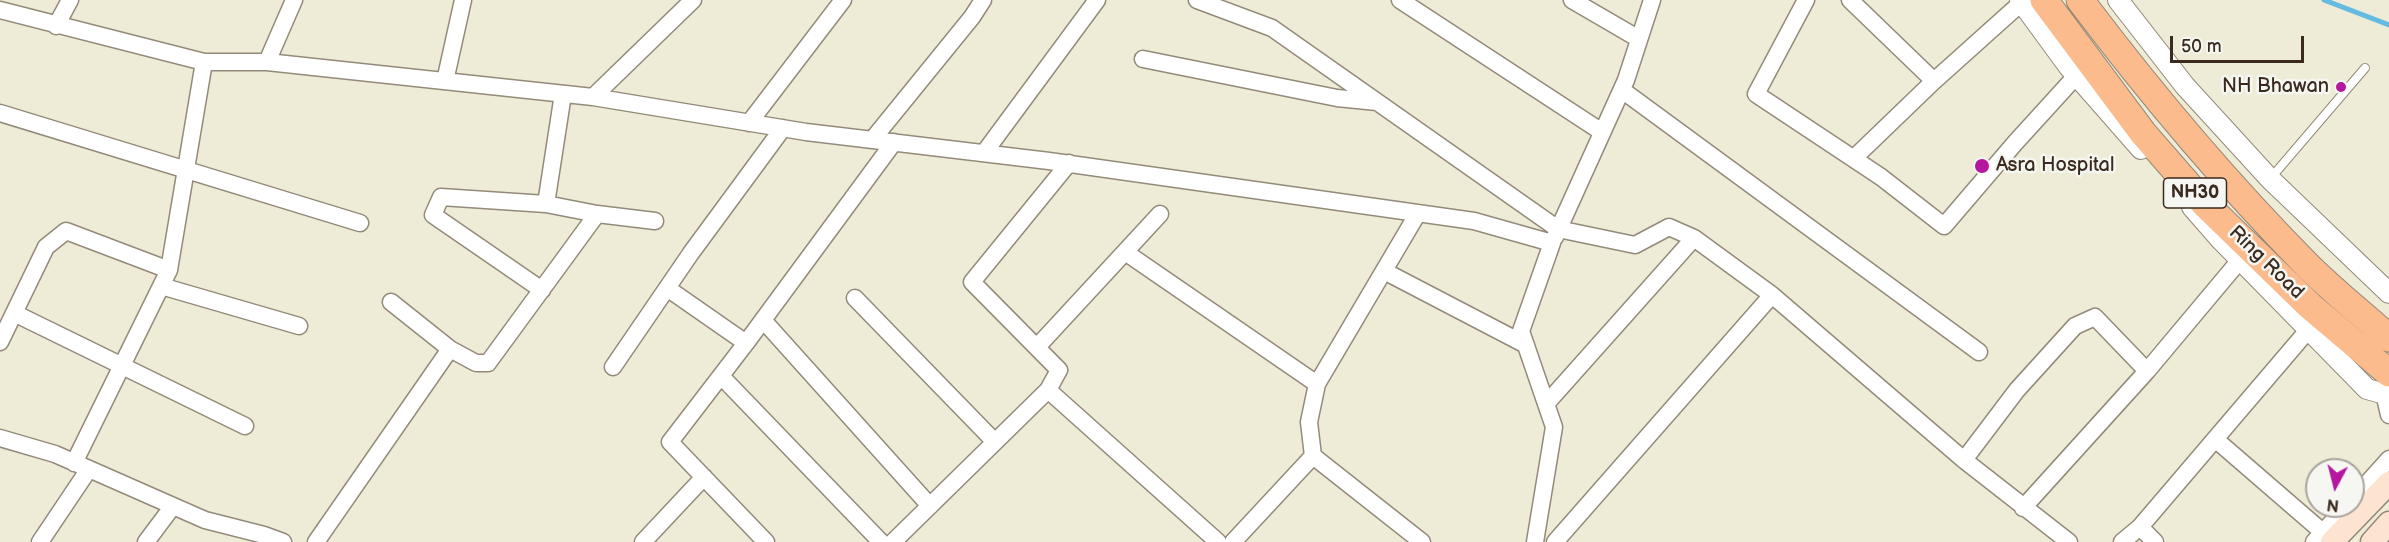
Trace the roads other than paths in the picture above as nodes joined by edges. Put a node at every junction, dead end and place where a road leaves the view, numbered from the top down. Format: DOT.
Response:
graph roads {
  1 [pos="70,0"];
  2 [pos="294,0"];
  3 [pos="463,0"];
  4 [pos="693,0"];
  5 [pos="843,0"];
  6 [pos="983,0"];
  7 [pos="1097,0"];
  8 [pos="1197,0"];
  9 [pos="1400,0"];
  10 [pos="1572,0"];
  11 [pos="1652,0"];
  12 [pos="1806,0"];
  13 [pos="1850,0"];
  14 [pos="2080,0"];
  15 [pos="2118,0"];
  16 [pos="2029,1"];
  17 [pos="0,10"];
  18 [pos="56,26"];
  19 [pos="1639,39"];
  20 [pos="1143,59"];
  21 [pos="204,62"];
  22 [pos="267,62"];
  23 [pos="2365,68"];
  24 [pos="2076,76"];
  25 [pos="445,81"];
  26 [pos="1934,81"];
  27 [pos="1622,90"];
  28 [pos="563,94"];
  29 [pos="593,98"];
  30 [pos="1378,102"];
  31 [pos="0,113"];
  32 [pos="749,123"];
  33 [pos="783,128"];
  34 [pos="1602,132"];
  35 [pos="872,140"];
  36 [pos="894,142"];
  37 [pos="984,153"];
  38 [pos="1854,158"];
  39 [pos="1069,163"];
  40 [pos="186,169"];
  41 [pos="2270,179"];
  42 [pos="546,204"];
  43 [pos="1418,213"];
  44 [pos="597,214"];
  45 [pos="1160,214"];
  46 [pos="655,221"];
  47 [pos="360,223"];
  48 [pos="1555,236"];
  49 [pos="1694,238"];
  50 [pos="1125,252"];
  51 [pos="2240,260"];
  52 [pos="169,270"];
  53 [pos="1384,271"];
  54 [pos="161,286"];
  55 [pos="667,288"];
  56 [pos="542,290"];
  57 [pos="2389,293"];
  58 [pos="1772,295"];
  59 [pos="855,298"];
  60 [pos="391,302"];
  61 [pos="14,313"];
  62 [pos="763,320"];
  63 [pos="299,326"];
  64 [pos="2309,330"];
  65 [pos="2389,338"];
  66 [pos="0,342"];
  67 [pos="746,343"];
  68 [pos="1526,345"];
  69 [pos="1037,347"];
  70 [pos="450,349"];
  71 [pos="1979,352"];
  72 [pos="613,366"];
  73 [pos="121,368"];
  74 [pos="2147,371"];
  75 [pos="721,376"];
  76 [pos="1317,384"];
  77 [pos="2387,387"];
  78 [pos="1048,390"];
  79 [pos="1546,404"];
  80 [pos="2389,416"];
  81 [pos="245,426"];
  82 [pos="0,438"];
  83 [pos="2215,439"];
  84 [pos="995,442"];
  85 [pos="1313,456"];
  86 [pos="2389,459"];
  87 [pos="1964,460"];
  88 [pos="82,466"];
  89 [pos="704,477"];
  90 [pos="2389,483"];
  91 [pos="2365,486"];
  92 [pos="173,506"];
  93 [pos="930,506"];
  94 [pos="2023,508"];
  95 [pos="2339,518"];
  96 [pos="2389,523"];
  97 [pos="2140,527"];
  98 [pos="2326,539"];
  99 [pos="40,542"];
  100 [pos="146,542"];
  101 [pos="283,542"];
  102 [pos="316,542"];
  103 [pos="643,542"];
  104 [pos="766,542"];
  105 [pos="881,542"];
  106 [pos="893,542"];
  107 [pos="1218,542"];
  108 [pos="1233,542"];
  109 [pos="1422,542"];
  110 [pos="1535,542"];
  111 [pos="1555,542"];
  112 [pos="2069,542"];
  113 [pos="2122,542"];
  114 [pos="2155,542"];
  115 [pos="2372,542"];
  1 -- 18 [label="street"];
  2 -- 22 [label="street"];
  3 -- 25 [label="street"];
  4 -- 29 [label="street"];
  5 -- 32 [label="street"];
  6 -- 35 [label="street"];
  7 -- 37 [label="street"];
  8 -- 30 [label="street"];
  9 -- 34 [label="street"];
  10 -- 19 [label="street"];
  11 -- 19 [label="street"];
  12 -- 38 [label="street"];
  13 -- 26 [label="street"];
  14 -- 65 [label="highway, Ring Road / NH30"];
  15 -- 41 [label="street"];
  16 -- 24 [label="street"];
  16 -- 26 [label="street"];
  16 -- 77 [label="highway, Ring Road / NH30"];
  17 -- 18 [label="street"];
  18 -- 21 [label="street"];
  19 -- 27 [label="street"];
  20 -- 30 [label="street"];
  21 -- 22 [label="street"];
  21 -- 40 [label="street"];
  22 -- 25 [label="street"];
  23 -- 41 [label="lane"];
  24 -- 38 [label="street"];
  24 -- 51 [label="street"];
  25 -- 28 [label="street"];
  26 -- 38 [label="street"];
  27 -- 34 [label="street"];
  27 -- 71 [label="street"];
  28 -- 29 [label="street"];
  28 -- 42 [label="street"];
  29 -- 32 [label="street"];
  30 -- 48 [label="street"];
  31 -- 40 [label="street"];
  32 -- 33 [label="street"];
  33 -- 35 [label="street"];
  33 -- 55 [label="street"];
  34 -- 48 [label="street"];
  35 -- 36 [label="street"];
  36 -- 37 [label="street"];
  36 -- 62 [label="street"];
  37 -- 39 [label="street"];
  39 -- 43 [label="street"];
  39 -- 69 [label="street"];
  40 -- 47 [label="street"];
  40 -- 52 [label="street"];
  41 -- 57 [label="street"];
  42 -- 44 [label="street"];
  42 -- 56 [label="street"];
  43 -- 48 [label="street"];
  43 -- 53 [label="street"];
  44 -- 46 [label="street"];
  44 -- 56 [label="street"];
  45 -- 50 [label="street"];
  48 -- 49 [label="street"];
  48 -- 68 [label="street"];
  49 -- 58 [label="street"];
  49 -- 79 [label="street"];
  50 -- 69 [label="street"];
  50 -- 76 [label="street"];
  51 -- 64 [label="street"];
  51 -- 74 [label="street"];
  52 -- 54 [label="street"];
  52 -- 61 [label="street"];
  53 -- 68 [label="street"];
  53 -- 76 [label="street"];
  54 -- 63 [label="street"];
  54 -- 73 [label="street"];
  55 -- 67 [label="street"];
  55 -- 72 [label="street"];
  56 -- 70 [label="street"];
  58 -- 87 [label="street"];
  58 -- 111 [label="street"];
  59 -- 84 [label="street"];
  60 -- 70 [label="street"];
  61 -- 66 [label="street"];
  61 -- 73 [label="street"];
  62 -- 67 [label="street"];
  62 -- 93 [label="street"];
  64 -- 77 [label="street"];
  64 -- 83 [label="street"];
  67 -- 75 [label="street"];
  68 -- 79 [label="street"];
  69 -- 78 [label="street"];
  70 -- 102 [label="street"];
  73 -- 81 [label="street"];
  73 -- 88 [label="street"];
  74 -- 87 [label="street"];
  74 -- 94 [label="street"];
  75 -- 89 [label="street"];
  75 -- 105 [label="street"];
  76 -- 85 [label="street"];
  77 -- 80 [label="street"];
  78 -- 84 [label="street"];
  78 -- 107 [label="street"];
  79 -- 110 [label="street"];
  82 -- 88 [label="street"];
  83 -- 97 [label="street"];
  83 -- 98 [label="street"];
  84 -- 93 [label="street"];
  85 -- 108 [label="street"];
  85 -- 109 [label="street"];
  86 -- 91 [label="street"];
  87 -- 94 [label="street"];
  88 -- 92 [label="street"];
  88 -- 99 [label="street"];
  89 -- 103 [label="street"];
  89 -- 104 [label="street"];
  90 -- 98 [label="main road"];
  92 -- 100 [label="street"];
  92 -- 101 [label="street"];
  93 -- 106 [label="street"];
  94 -- 112 [label="street"];
  95 -- 98 [label="street"];
  96 -- 115 [label="main road"];
  97 -- 113 [label="street"];
  97 -- 114 [label="street"];
}
